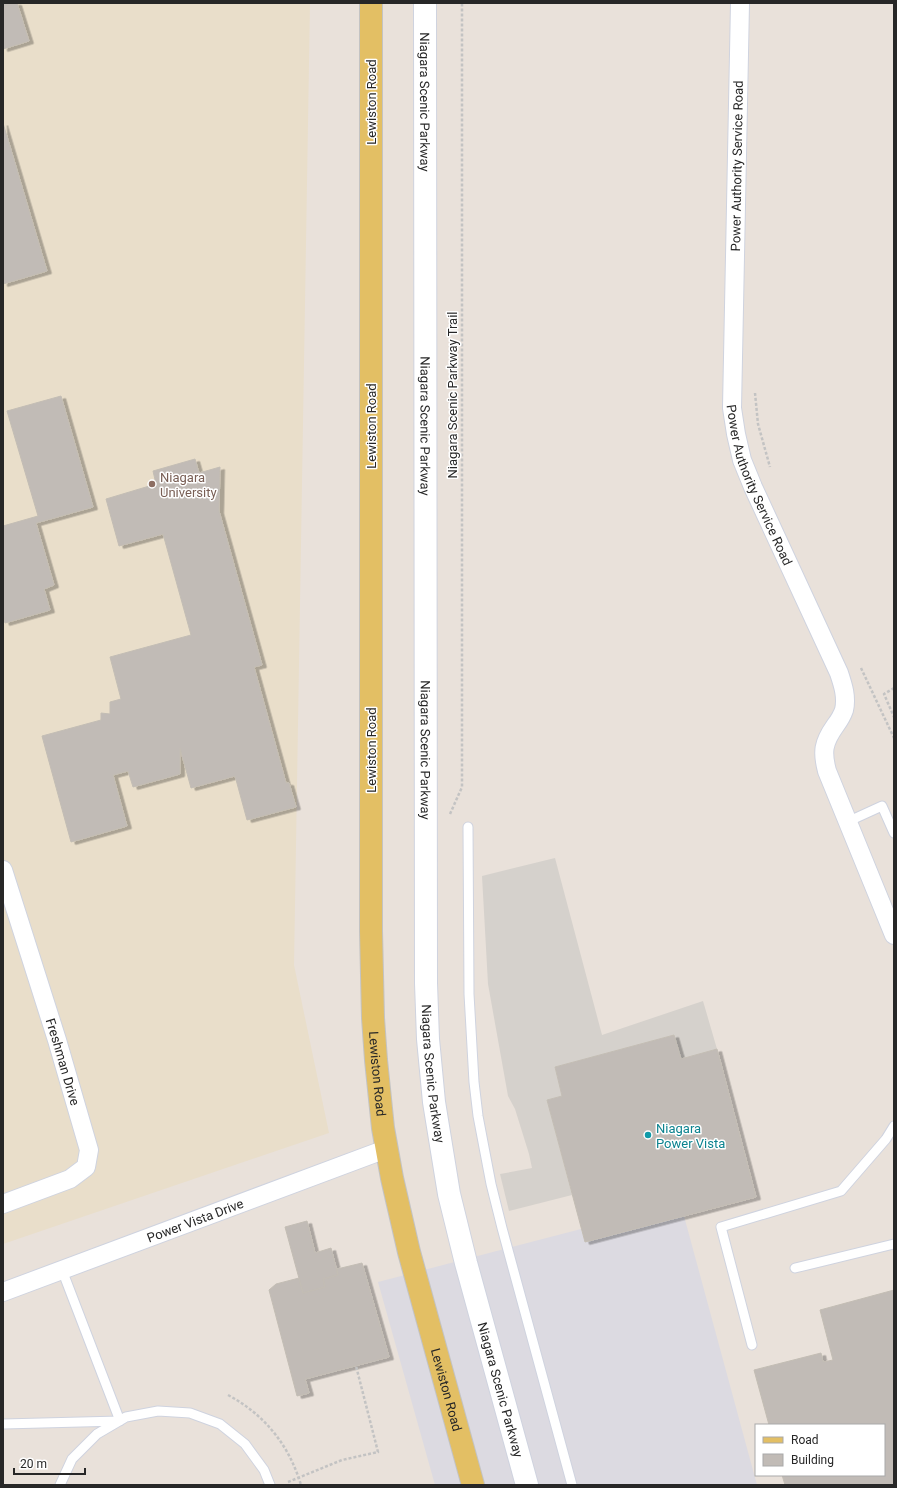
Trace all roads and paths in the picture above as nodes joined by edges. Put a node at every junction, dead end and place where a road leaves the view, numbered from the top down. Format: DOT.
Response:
graph roads {
  1 [pos="371,3"];
  2 [pos="425,3"];
  3 [pos="462,3"];
  4 [pos="740,3"];
  5 [pos="754,385"];
  6 [pos="770,470"];
  7 [pos="861,666"];
  8 [pos="894,688"];
  9 [pos="894,717"];
  10 [pos="894,738"];
  11 [pos="462,787"];
  12 [pos="847,822"];
  13 [pos="468,827"];
  14 [pos="894,833"];
  15 [pos="3,870"];
  16 [pos="894,935"];
  17 [pos="894,1129"];
  18 [pos="386,1149"];
  19 [pos="3,1204"];
  20 [pos="894,1244"];
  21 [pos="795,1268"];
  22 [pos="62,1270"];
  23 [pos="3,1292"];
  24 [pos="752,1345"];
  25 [pos="356,1366"];
  26 [pos="228,1395"];
  27 [pos="120,1421"];
  28 [pos="3,1424"];
  29 [pos="299,1478"];
  30 [pos="288,1482"];
  31 [pos="60,1485"];
  32 [pos="270,1485"];
  33 [pos="301,1485"];
  34 [pos="473,1485"];
  35 [pos="527,1485"];
  36 [pos="572,1485"];
  1 -- 18 [label="main road, Lewiston Road"];
  2 -- 35 [label="main road, Niagara Scenic Parkway"];
  3 -- 11 [label="path, Niagara Scenic Parkway Trail"];
  4 -- 12 [label="street, Power Authority Service Road"];
  5 -- 6 [label="path"];
  7 -- 10 [label="path"];
  8 -- 9 [label="path"];
  12 -- 14 [label="lane"];
  12 -- 16 [label="street, Power Authority Service Road"];
  13 -- 36 [label="lane"];
  15 -- 19 [label="street, Freshman Drive"];
  17 -- 24 [label="lane"];
  18 -- 22 [label="street, Power Vista Drive"];
  18 -- 34 [label="main road, Lewiston Road"];
  20 -- 21 [label="lane"];
  22 -- 23 [label="street, Power Vista Drive"];
  22 -- 27 [label="lane"];
  25 -- 29 [label="path"];
  26 -- 29 [label="path"];
  27 -- 28 [label="lane"];
  27 -- 31 [label="lane"];
  27 -- 32 [label="lane"];
  29 -- 30 [label="path"];
  29 -- 33 [label="path"];
}
